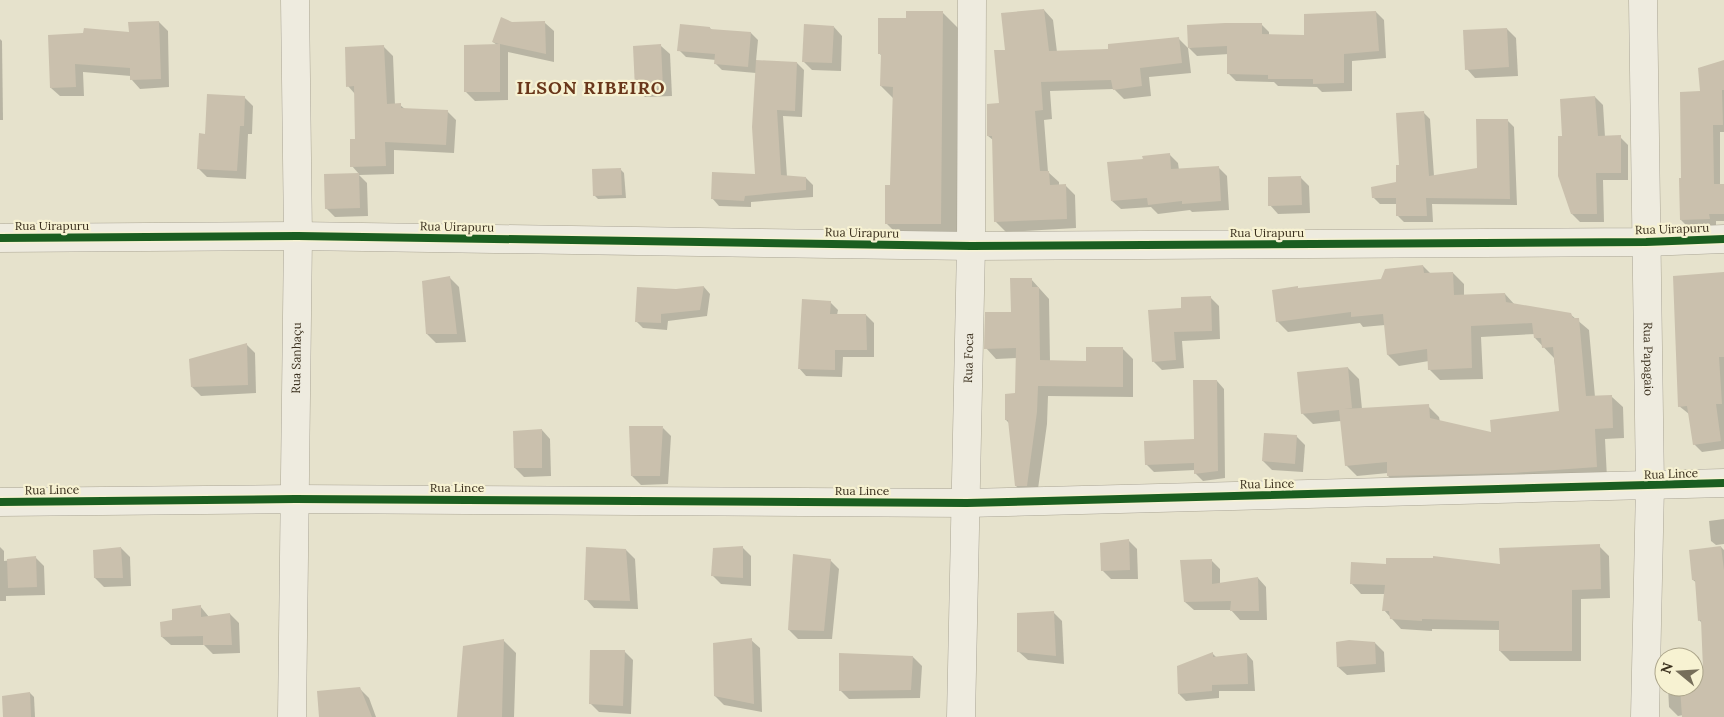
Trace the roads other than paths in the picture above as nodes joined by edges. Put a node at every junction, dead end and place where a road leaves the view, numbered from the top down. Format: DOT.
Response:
graph roads {
  1 [pos="295,0"];
  2 [pos="972,0"];
  3 [pos="1643,0"];
  4 [pos="298,236"];
  5 [pos="0,238"];
  6 [pos="1724,239"];
  7 [pos="1646,242"];
  8 [pos="971,246"];
  9 [pos="1724,483"];
  10 [pos="1650,486"];
  11 [pos="295,498"];
  12 [pos="0,502"];
  13 [pos="967,503"];
  14 [pos="292,717"];
  15 [pos="962,717"];
  16 [pos="1645,717"];
  1 -- 4 [label="street, Rua Sanhaçu"];
  2 -- 8 [label="street, Rua Foca"];
  3 -- 7 [label="street, Rua Papagaio"];
  4 -- 5 [label="street, Rua Uirapuru"];
  4 -- 8 [label="street, Rua Uirapuru"];
  4 -- 11 [label="street, Rua Sanhaçu"];
  6 -- 7 [label="street, Rua Uirapuru"];
  7 -- 8 [label="street, Rua Uirapuru"];
  7 -- 10 [label="street, Rua Papagaio"];
  8 -- 13 [label="street, Rua Foca"];
  9 -- 10 [label="street, Rua Lince"];
  10 -- 13 [label="street, Rua Lince"];
  10 -- 16 [label="street, Rua Papagaio"];
  11 -- 12 [label="street, Rua Lince"];
  11 -- 13 [label="street, Rua Lince"];
  11 -- 14 [label="street, Rua Sanhaçu"];
  13 -- 15 [label="street, Rua Foca"];
}
